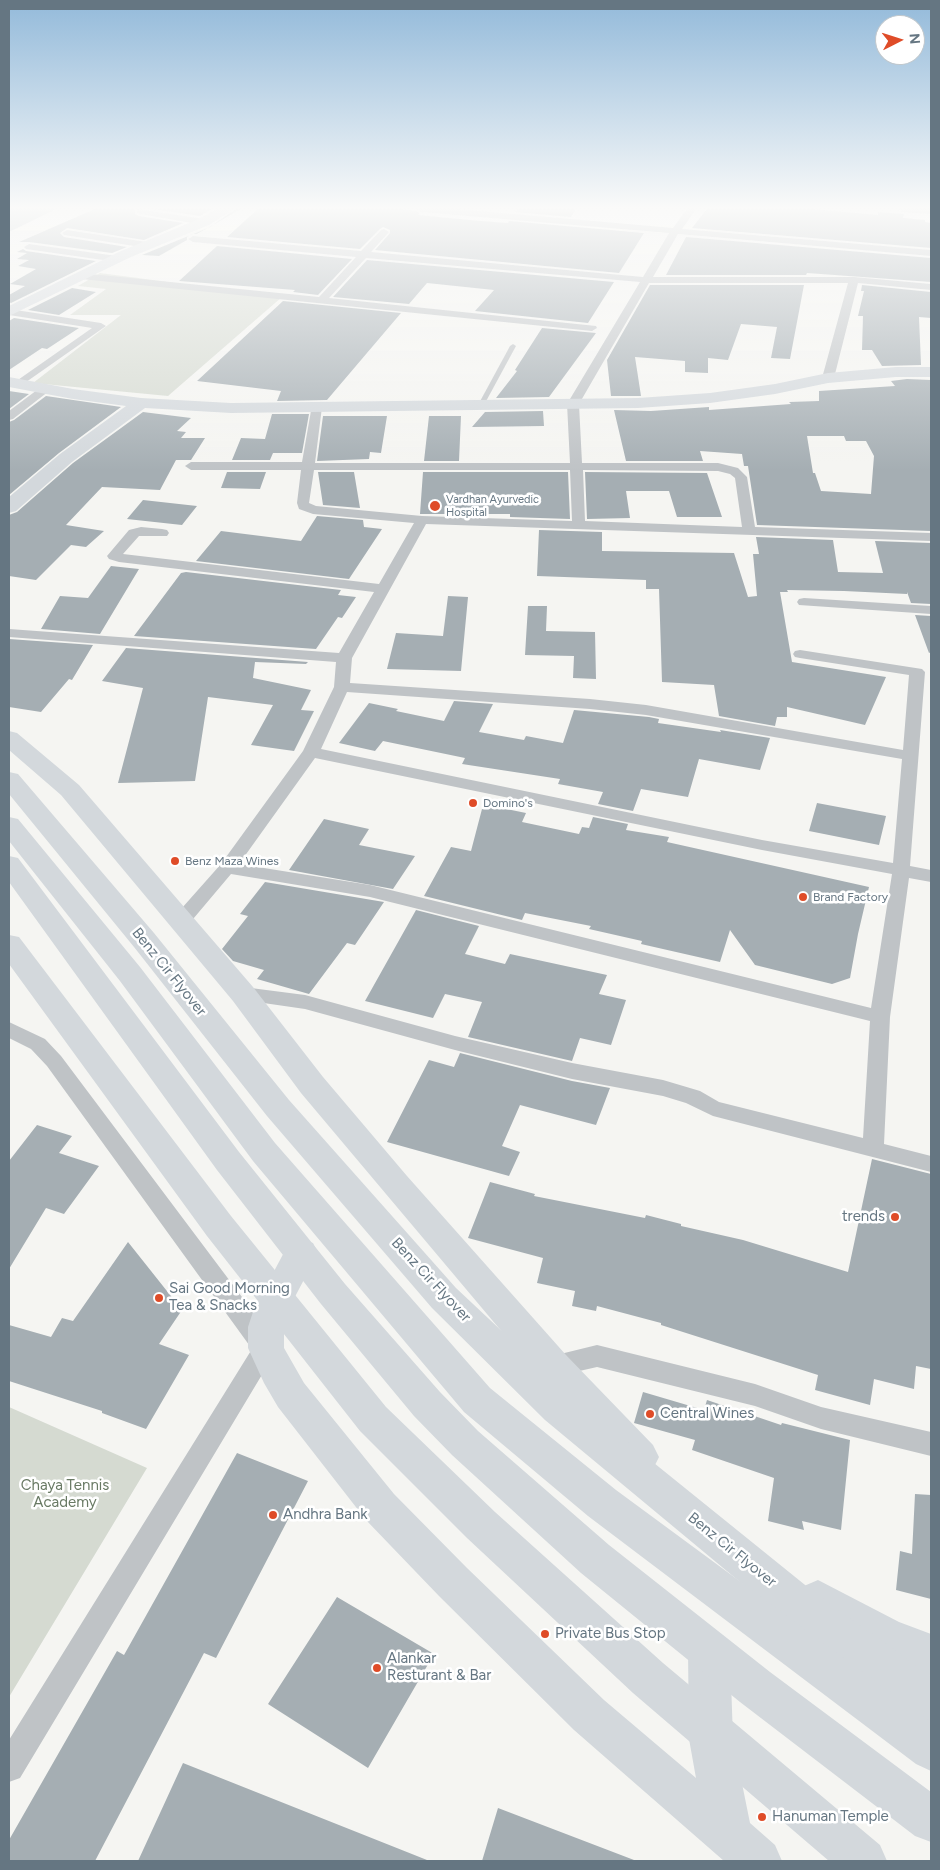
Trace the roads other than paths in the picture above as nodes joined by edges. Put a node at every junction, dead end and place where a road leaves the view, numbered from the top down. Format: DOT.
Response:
graph roads {
  1 [pos="41,296"];
  2 [pos="285,296"];
  3 [pos="325,296"];
  4 [pos="636,296"];
  5 [pos="850,296"];
  6 [pos="322,300"];
  7 [pos="9,312"];
  8 [pos="592,328"];
  9 [pos="513,346"];
  10 [pos="931,372"];
  11 [pos="828,378"];
  12 [pos="14,383"];
  13 [pos="45,389"];
  14 [pos="140,403"];
  15 [pos="573,404"];
  16 [pos="481,405"];
  17 [pos="316,407"];
  18 [pos="9,417"];
  19 [pos="308,465"];
  20 [pos="191,466"];
  21 [pos="576,466"];
  22 [pos="9,508"];
  23 [pos="422,520"];
  24 [pos="579,526"];
  25 [pos="749,531"];
  26 [pos="162,533"];
  27 [pos="931,537"];
  28 [pos="382,589"];
  29 [pos="804,602"];
  30 [pos="931,610"];
  31 [pos="9,633"];
  32 [pos="800,654"];
  33 [pos="344,658"];
  34 [pos="342,687"];
  35 [pos="9,738"];
  36 [pos="311,752"];
  37 [pos="910,756"];
  38 [pos="9,780"];
  39 [pos="9,825"];
  40 [pos="9,864"];
  41 [pos="227,868"];
  42 [pos="901,871"];
  43 [pos="931,876"];
  44 [pos="182,921"];
  45 [pos="9,944"];
  46 [pos="243,994"];
  47 [pos="880,1017"];
  48 [pos="9,1029"];
  49 [pos="873,1150"];
  50 [pos="931,1164"];
  51 [pos="302,1254"];
  52 [pos="266,1348"];
  53 [pos="553,1366"];
  54 [pos="931,1444"];
  55 [pos="709,1651"];
  56 [pos="931,1655"];
  57 [pos="931,1702"];
  58 [pos="931,1749"];
  59 [pos="9,1767"];
  60 [pos="931,1820"];
  61 [pos="745,1849"];
  62 [pos="864,1861"];
  1 -- 7 [label="main road"];
  2 -- 6 [label="street"];
  3 -- 6 [label="street"];
  4 -- 15 [label="street"];
  5 -- 11 [label="street"];
  6 -- 8 [label="street"];
  7 -- 12 [label="street"];
  9 -- 16 [label="lane"];
  10 -- 11 [label="main road"];
  11 -- 15 [label="main road"];
  12 -- 13 [label="main road"];
  13 -- 14 [label="main road"];
  13 -- 18 [label="street"];
  14 -- 17 [label="main road"];
  14 -- 22 [label="main road"];
  15 -- 16 [label="main road"];
  15 -- 21 [label="street"];
  16 -- 17 [label="main road"];
  17 -- 19 [label="street"];
  19 -- 20 [label="street"];
  19 -- 21 [label="street"];
  19 -- 23 [label="street"];
  21 -- 24 [label="street"];
  21 -- 25 [label="street"];
  23 -- 24 [label="street"];
  23 -- 28 [label="street"];
  24 -- 25 [label="street"];
  25 -- 27 [label="street"];
  26 -- 28 [label="street"];
  28 -- 33 [label="street"];
  29 -- 30 [label="street"];
  31 -- 33 [label="street"];
  32 -- 37 [label="street"];
  33 -- 34 [label="street"];
  34 -- 36 [label="street"];
  34 -- 37 [label="street"];
  35 -- 44 [label="main road"];
  36 -- 41 [label="street"];
  36 -- 42 [label="street"];
  37 -- 42 [label="street"];
  38 -- 57 [label="main road, Benz Cir Flyover"];
  39 -- 58 [label="main road"];
  40 -- 51 [label="main road"];
  41 -- 44 [label="street"];
  41 -- 47 [label="street"];
  42 -- 43 [label="street"];
  42 -- 47 [label="street"];
  44 -- 46 [label="main road"];
  45 -- 62 [label="main road"];
  46 -- 49 [label="street"];
  46 -- 53 [label="main road"];
  47 -- 49 [label="street"];
  48 -- 52 [label="street"];
  49 -- 50 [label="street"];
  51 -- 52 [label="main road"];
  51 -- 55 [label="main road"];
  52 -- 59 [label="street"];
  52 -- 61 [label="main road"];
  53 -- 54 [label="street"];
  53 -- 56 [label="main road"];
  55 -- 60 [label="main road"];
  55 -- 61 [label="main road"];
}
